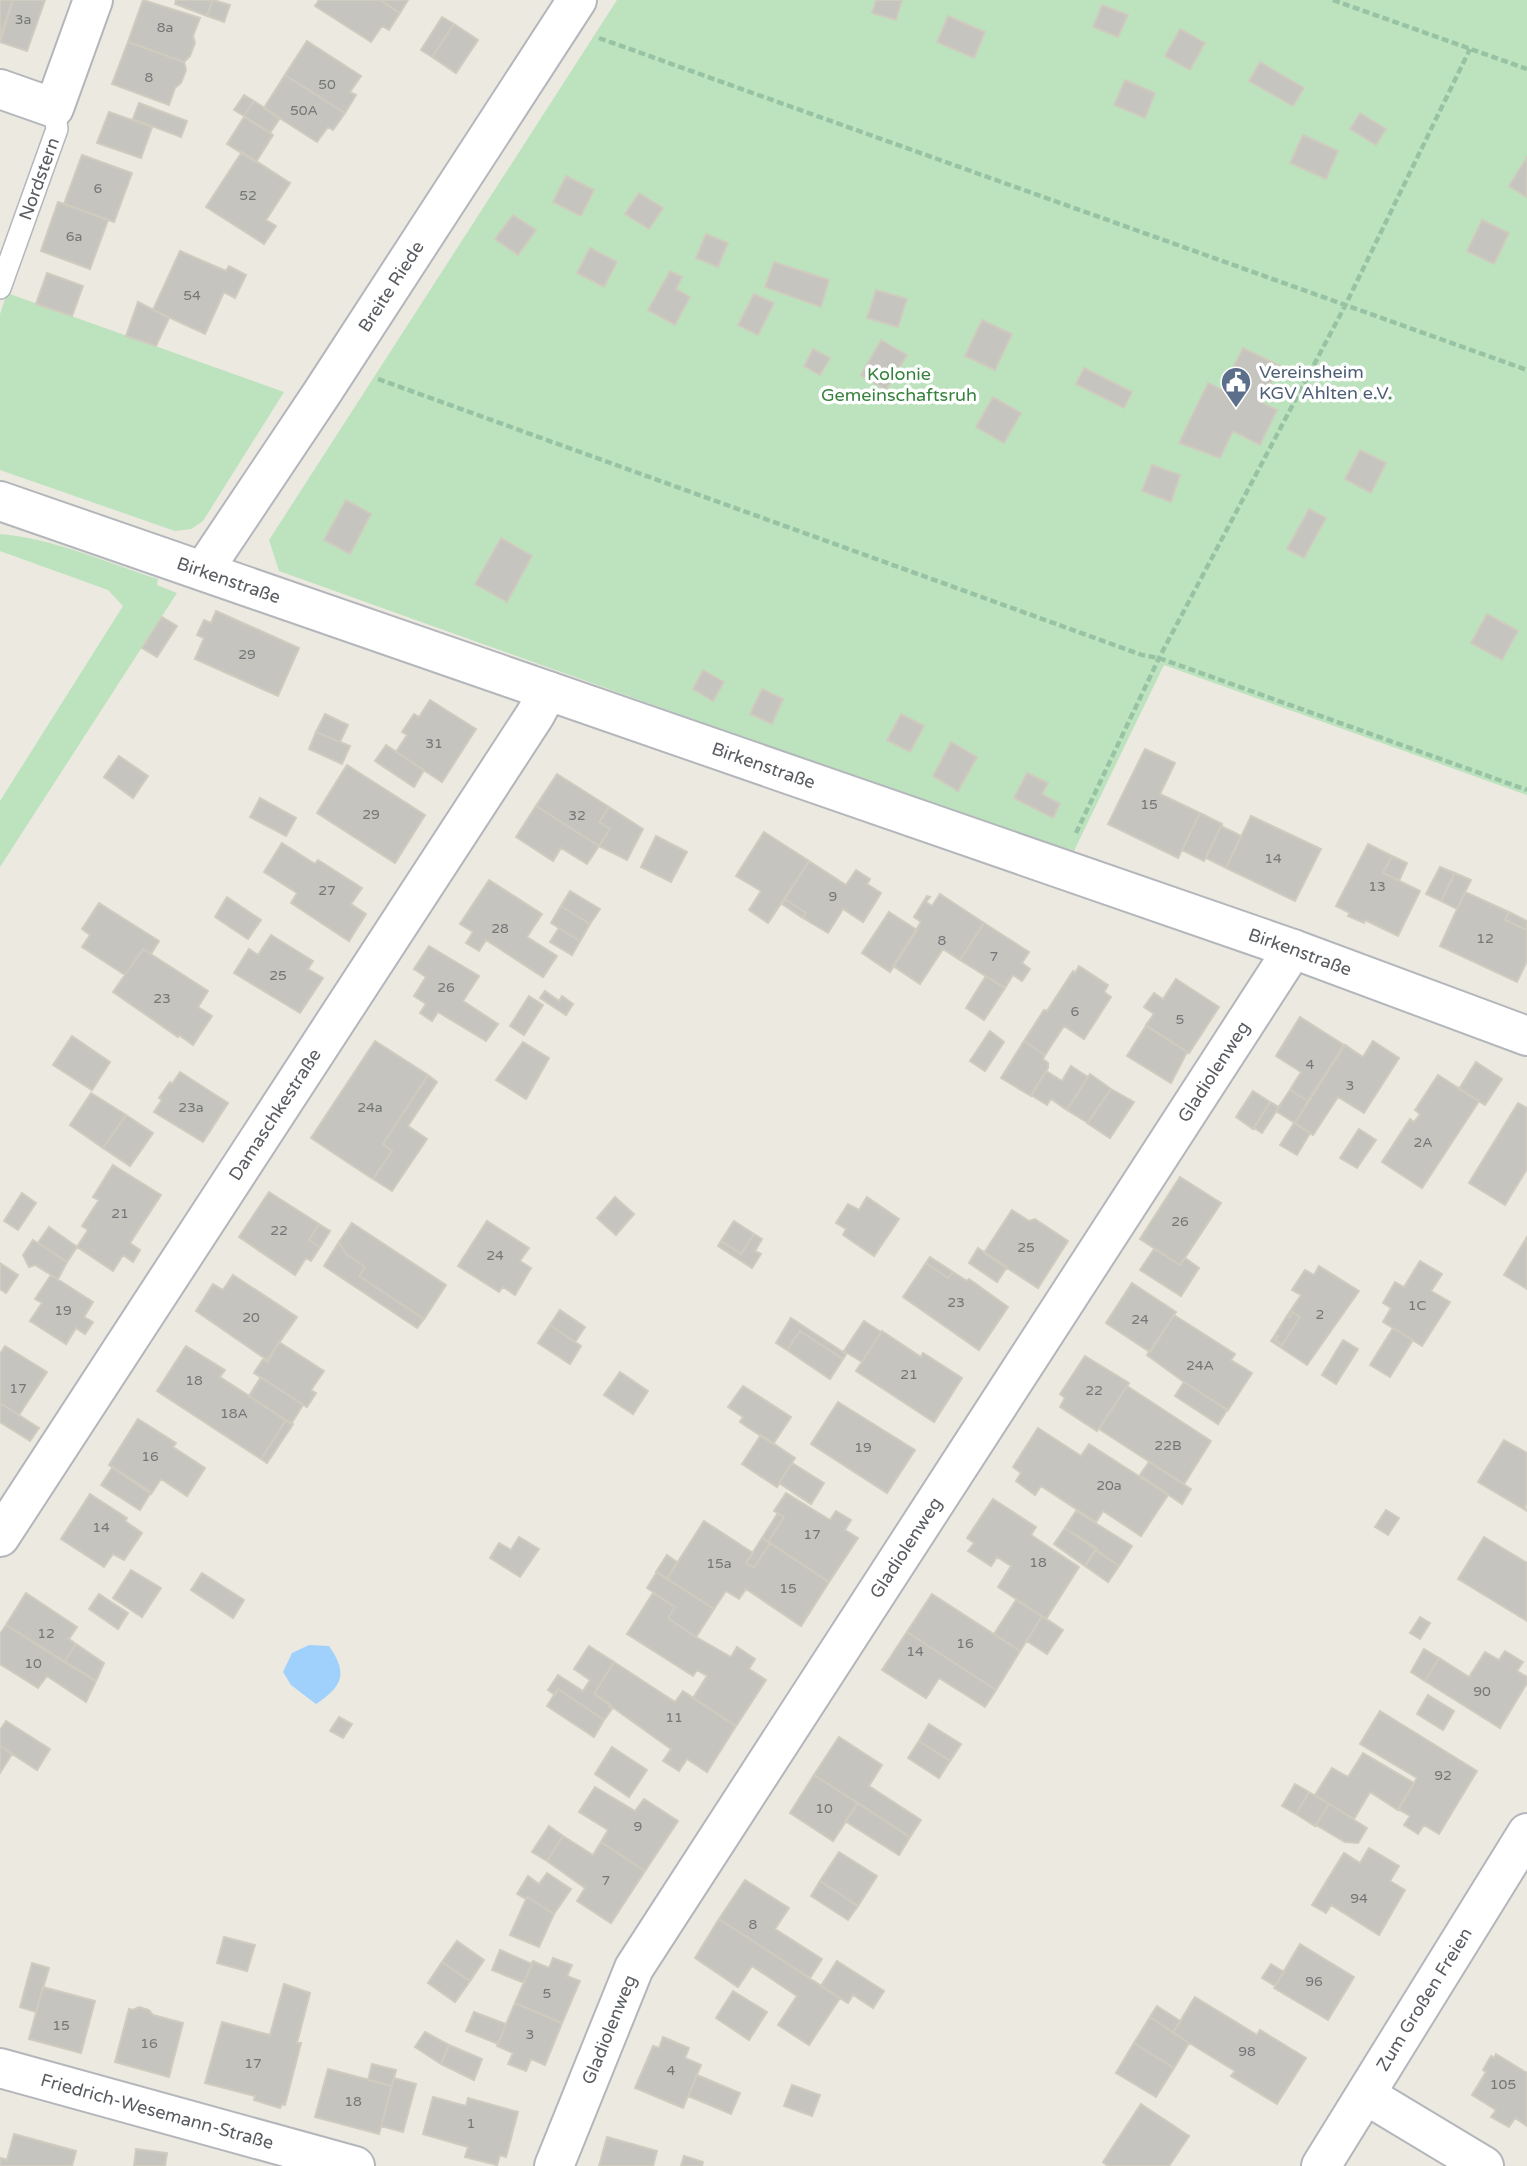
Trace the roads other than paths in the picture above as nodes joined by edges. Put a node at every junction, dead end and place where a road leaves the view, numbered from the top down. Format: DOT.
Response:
graph roads {
  1 [pos="93,0"];
  2 [pos="577,0"];
  3 [pos="0,89"];
  4 [pos="54,108"];
  5 [pos="0,288"];
  6 [pos="0,501"];
  7 [pos="203,571"];
  8 [pos="548,691"];
  9 [pos="1293,949"];
  10 [pos="1527,1036"];
  11 [pos="0,1537"];
  12 [pos="1527,1833"];
  13 [pos="0,2068"];
  14 [pos="1366,2095"];
  15 [pos="355,2166"];
  16 [pos="554,2166"];
  17 [pos="1321,2166"];
  18 [pos="1484,2166"];
  1 -- 4 [label="street, Nordstern"];
  2 -- 7 [label="street, Breite Riede"];
  3 -- 4 [label="street"];
  4 -- 5 [label="lane, Nordstern"];
  6 -- 7 [label="street, Birkenstraße"];
  7 -- 8 [label="street, Birkenstraße"];
  8 -- 9 [label="street, Birkenstraße"];
  8 -- 11 [label="street, Damaschkestraße"];
  9 -- 10 [label="street, Birkenstraße"];
  9 -- 16 [label="street, Gladiolenweg"];
  12 -- 14 [label="street, Zum Großen Freien"];
  13 -- 15 [label="street, Friedrich-Wesemann-Straße"];
  14 -- 17 [label="street, Zum Großen Freien"];
  14 -- 18 [label="street"];
}
